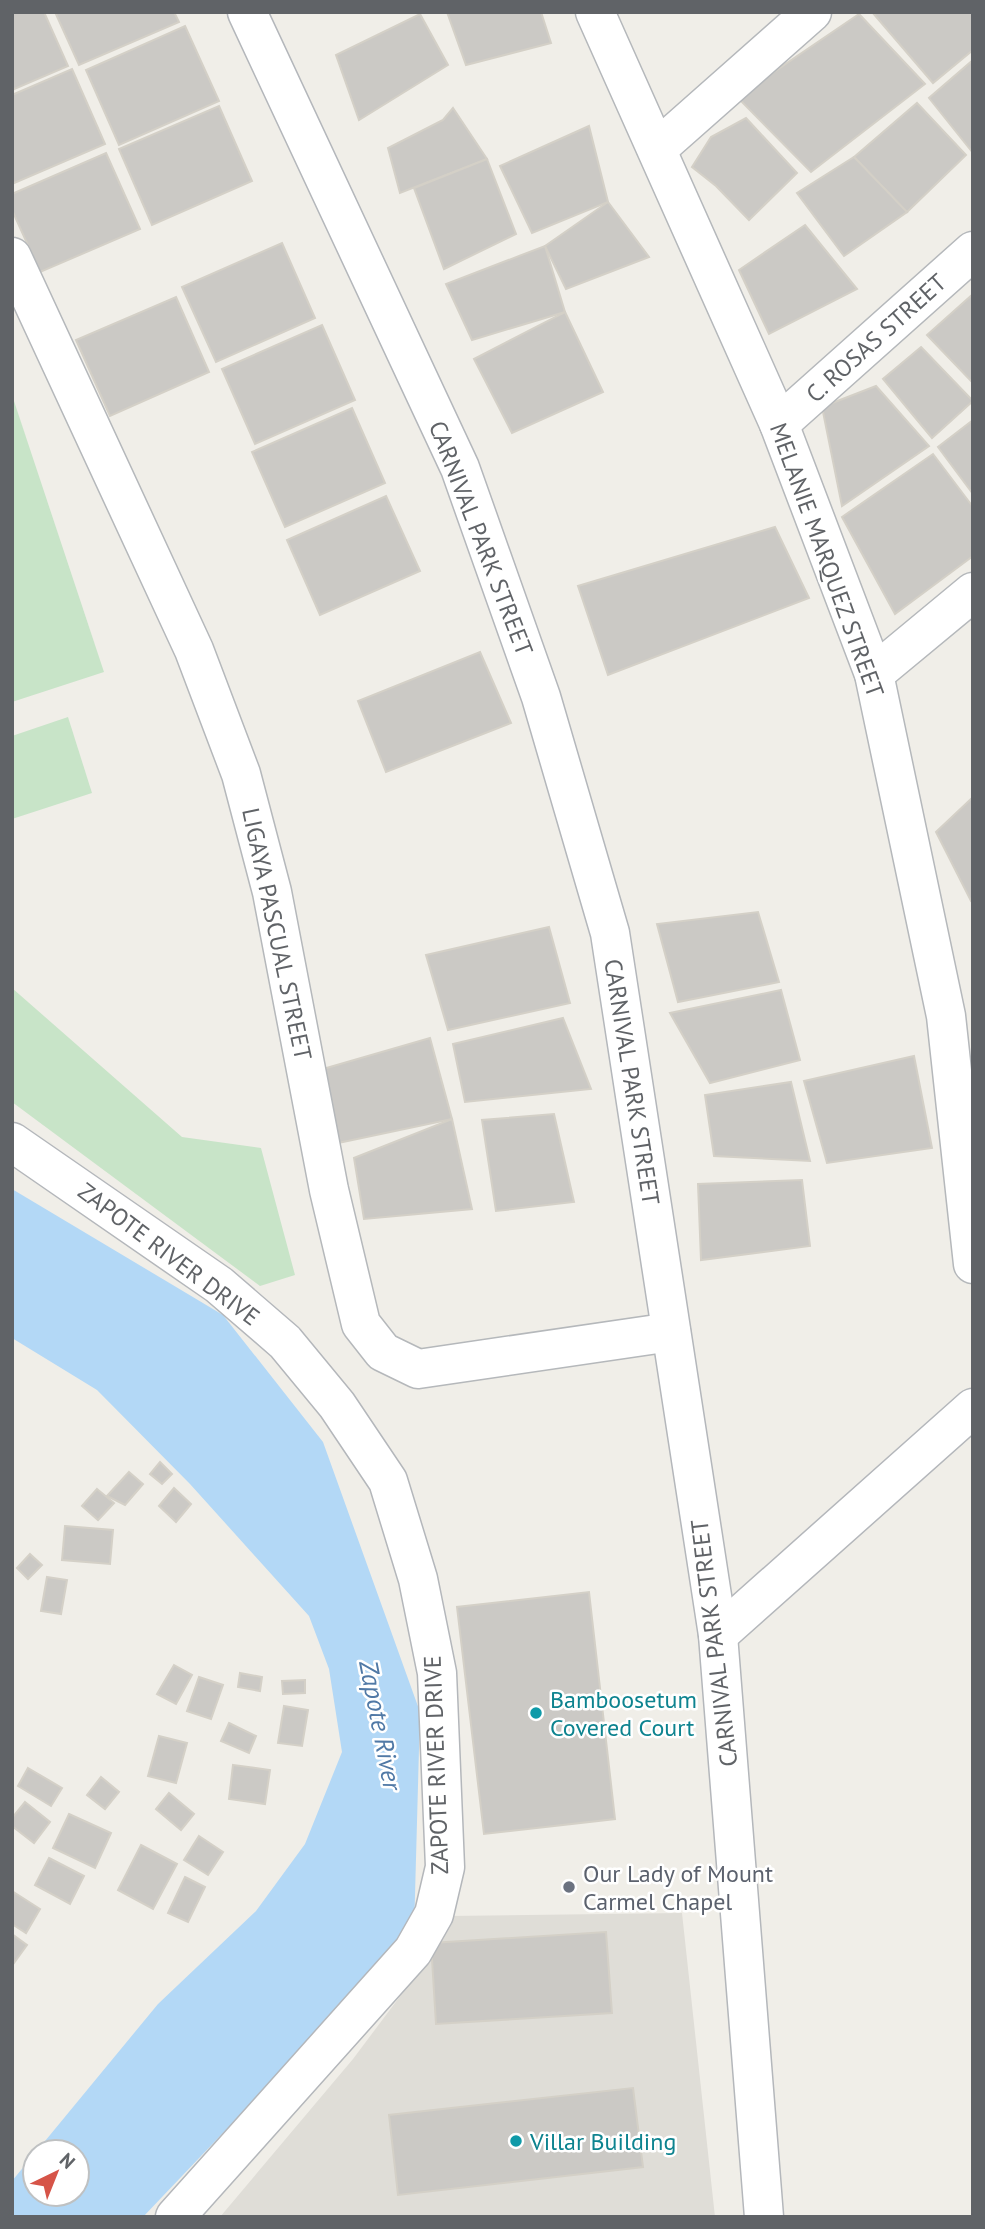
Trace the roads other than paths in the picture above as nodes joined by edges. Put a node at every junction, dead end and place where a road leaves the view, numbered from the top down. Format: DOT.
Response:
graph roads {
  1 [pos="247,12"];
  2 [pos="595,12"];
  3 [pos="812,12"];
  4 [pos="657,149"];
  5 [pos="973,251"];
  6 [pos="12,257"];
  7 [pos="779,425"];
  8 [pos="973,592"];
  9 [pos="874,674"];
  10 [pos="959,1004"];
  11 [pos="12,1142"];
  12 [pos="973,1264"];
  13 [pos="671,1332"];
  14 [pos="973,1408"];
  15 [pos="718,1635"];
  16 [pos="175,2217"];
  17 [pos="764,2217"];
  1 -- 13 [label="street, CARNIVAL PARK STREET"];
  2 -- 4 [label="street, MELANIE MARQUEZ STREET"];
  3 -- 4 [label="street"];
  4 -- 7 [label="street, MELANIE MARQUEZ STREET"];
  5 -- 7 [label="street, C. ROSAS STREET"];
  6 -- 13 [label="street, LIGAYA PASCUAL STREET"];
  7 -- 9 [label="street, MELANIE MARQUEZ STREET"];
  8 -- 9 [label="street"];
  9 -- 10 [label="street, MELANIE MARQUEZ STREET"];
  10 -- 12 [label="street, MELANIE MARQUEZ STREET"];
  11 -- 16 [label="street, ZAPOTE RIVER DRIVE"];
  13 -- 15 [label="street, CARNIVAL PARK STREET"];
  14 -- 15 [label="street"];
  15 -- 17 [label="street, CARNIVAL PARK STREET"];
}
